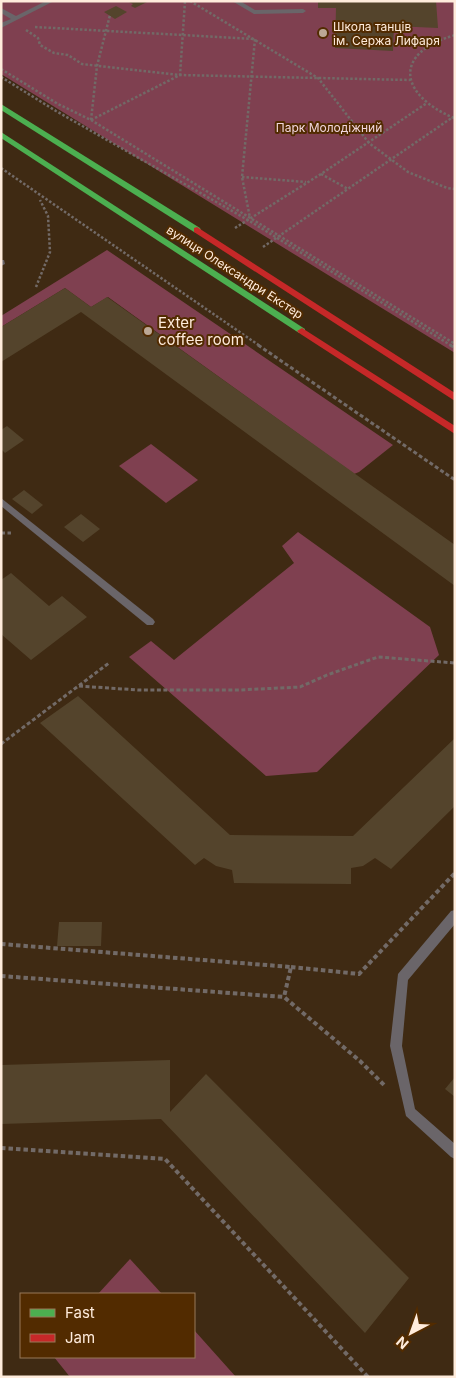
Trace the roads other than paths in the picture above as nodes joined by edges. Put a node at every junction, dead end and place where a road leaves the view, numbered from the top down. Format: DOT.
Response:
graph roads {
  1 [pos="51,1"];
  2 [pos="235,1"];
  3 [pos="1,10"];
  4 [pos="303,11"];
  5 [pos="16,19"];
  6 [pos="1,26"];
  7 [pos="1,106"];
  8 [pos="1,134"];
  9 [pos="455,398"];
  10 [pos="455,431"];
  11 [pos="1,501"];
  12 [pos="150,622"];
  13 [pos="455,915"];
  14 [pos="455,1153"];
  1 -- 5 [label="lane"];
  2 -- 4 [label="lane"];
  3 -- 5 [label="lane"];
  5 -- 6 [label="lane"];
  7 -- 9 [label="street, вулиця Олександри Екстер"];
  8 -- 10 [label="street, вулиця Олександри Екстер"];
  11 -- 12 [label="lane"];
  13 -- 14 [label="lane"];
}
